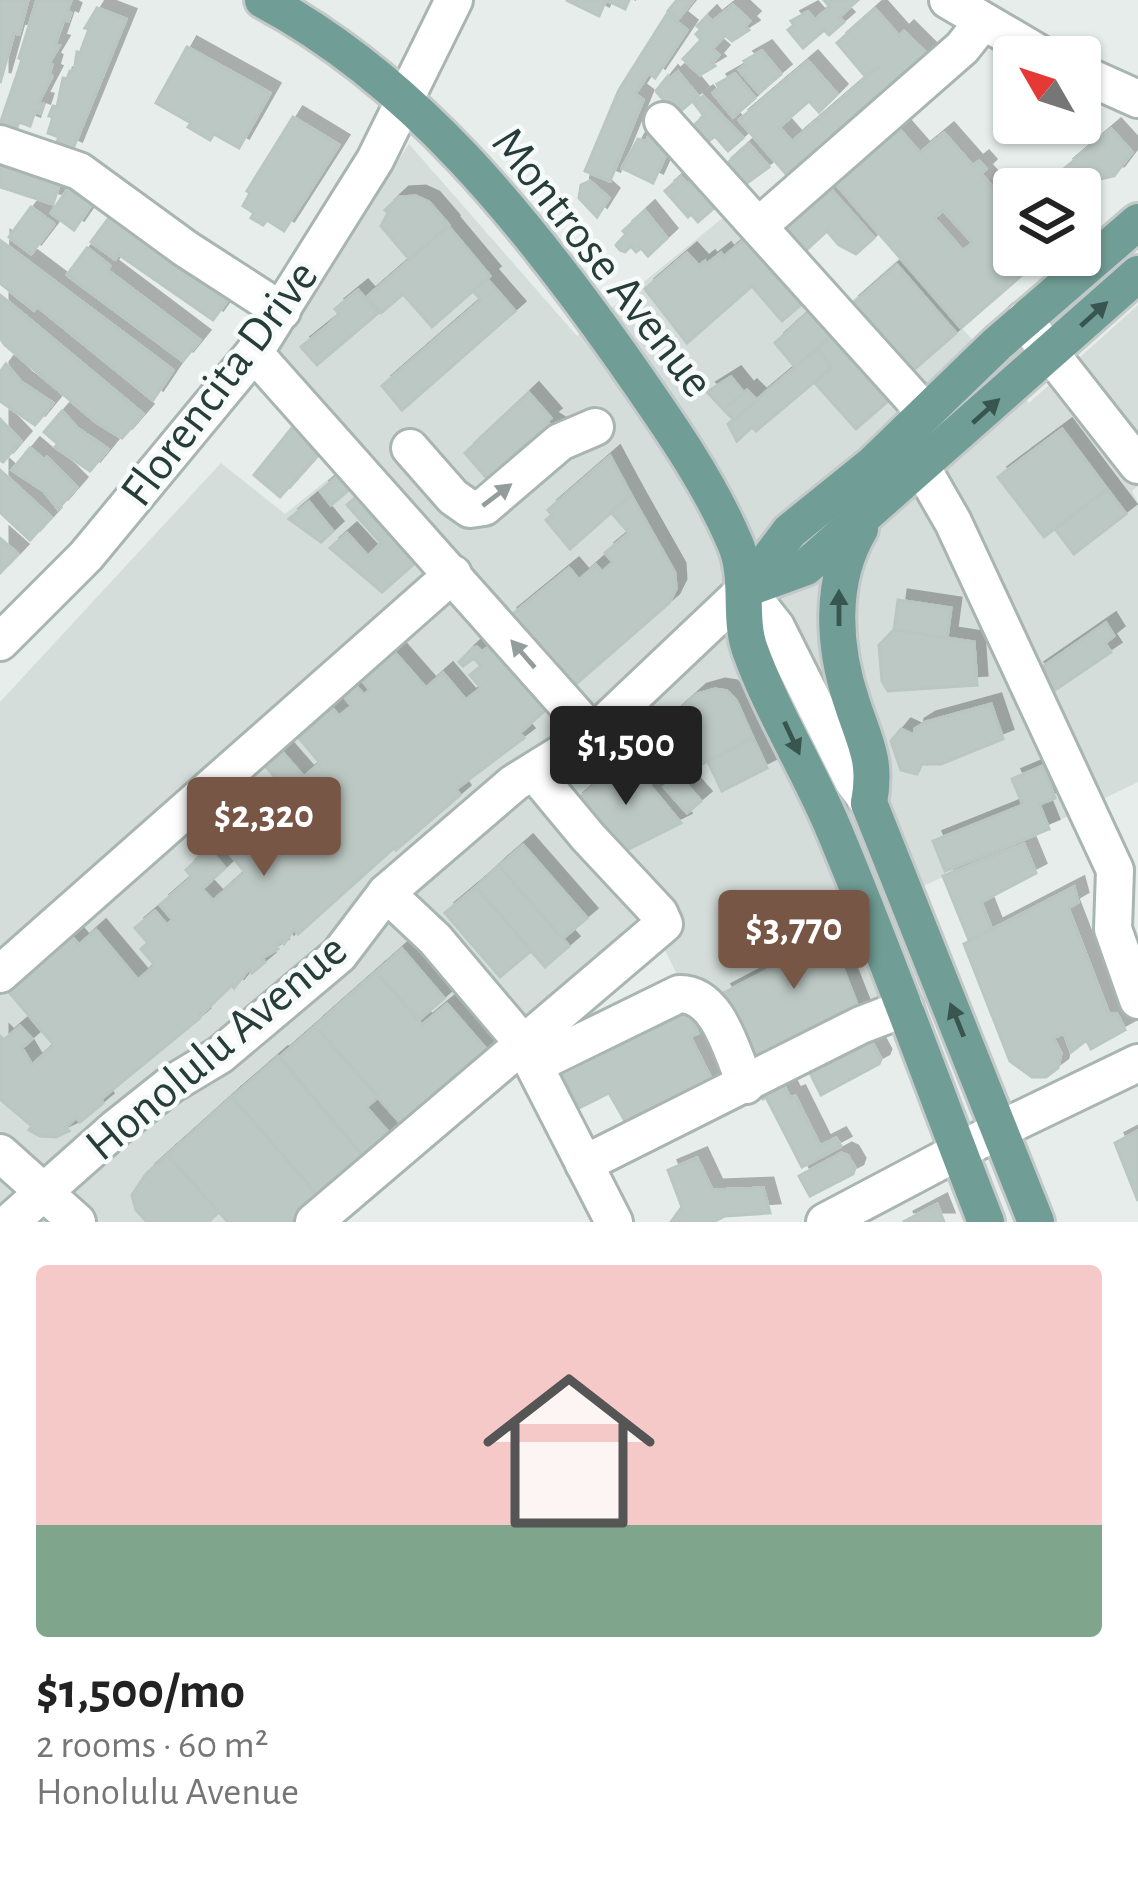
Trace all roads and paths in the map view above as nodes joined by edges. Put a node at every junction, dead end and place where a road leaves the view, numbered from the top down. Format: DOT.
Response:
graph roads {
  1 [pos="263,0"];
  2 [pos="454,0"];
  3 [pos="948,0"];
  4 [pos="982,23"];
  5 [pos="1006,36"];
  6 [pos="1101,83"];
  7 [pos="403,98"];
  8 [pos="1138,99"];
  9 [pos="663,122"];
  10 [pos="0,144"];
  11 [pos="1138,223"];
  12 [pos="760,225"];
  13 [pos="1138,274"];
  14 [pos="282,311"];
  15 [pos="1024,320"];
  16 [pos="254,353"];
  17 [pos="1051,353"];
  18 [pos="925,412"];
  19 [pos="595,427"];
  20 [pos="410,448"];
  21 [pos="1138,465"];
  22 [pos="922,468"];
  23 [pos="870,512"];
  24 [pos="453,574"];
  25 [pos="746,589"];
  26 [pos="0,642"];
  27 [pos="593,734"];
  28 [pos="534,772"];
  29 [pos="869,803"];
  30 [pos="830,821"];
  31 [pos="386,893"];
  32 [pos="0,974"];
  33 [pos="1138,1000"];
  34 [pos="905,1007"];
  35 [pos="528,1053"];
  36 [pos="1138,1063"];
  37 [pos="746,1085"];
  38 [pos="1001,1129"];
  39 [pos="958,1151"];
  40 [pos="0,1153"];
  41 [pos="584,1164"];
  42 [pos="45,1194"];
  43 [pos="10,1222"];
  44 [pos="77,1222"];
  45 [pos="314,1222"];
  46 [pos="614,1222"];
  47 [pos="825,1222"];
  48 [pos="986,1222"];
  49 [pos="1036,1222"];
  1 -- 7 [label="main road, Montrose Avenue"];
  2 -- 7 [label="street, Florencita Drive"];
  3 -- 4 [label="street"];
  4 -- 5 [label="street"];
  4 -- 12 [label="street"];
  6 -- 8 [label="street"];
  7 -- 14 [label="street, Florencita Drive"];
  7 -- 25 [label="main road, Montrose Avenue"];
  9 -- 12 [label="street"];
  10 -- 14 [label="street"];
  11 -- 15 [label="main road"];
  12 -- 18 [label="street"];
  17 -- 13 [label="main road, one-way"];
  14 -- 16 [label="street, Florencita Drive"];
  15 -- 17 [label="street"];
  15 -- 18 [label="main road"];
  16 -- 24 [label="street"];
  16 -- 26 [label="street, Florencita Drive"];
  17 -- 21 [label="street"];
  22 -- 17 [label="main road, one-way"];
  18 -- 25 [label="main road"];
  20 -- 19 [label="street, one-way"];
  22 -- 23 [label="main road"];
  22 -- 33 [label="street"];
  23 -- 25 [label="main road"];
  29 -- 23 [label="main road, one-way"];
  27 -- 24 [label="street, one-way"];
  24 -- 32 [label="street"];
  25 -- 27 [label="street, Honolulu Avenue"];
  25 -- 29 [label="street"];
  25 -- 30 [label="main road, Montrose Avenue, one-way"];
  27 -- 28 [label="street, Honolulu Avenue"];
  28 -- 31 [label="street, Honolulu Avenue"];
  28 -- 35 [label="street"];
  29 -- 30 [label="main road"];
  38 -- 29 [label="main road, one-way"];
  30 -- 34 [label="main road, Montrose Avenue"];
  31 -- 35 [label="street"];
  31 -- 42 [label="street, Honolulu Avenue"];
  34 -- 37 [label="street"];
  34 -- 39 [label="main road, Montrose Avenue"];
  35 -- 37 [label="street"];
  35 -- 41 [label="street"];
  35 -- 45 [label="street"];
  36 -- 38 [label="street"];
  37 -- 41 [label="street"];
  38 -- 39 [label="street"];
  38 -- 49 [label="main road"];
  39 -- 47 [label="street"];
  39 -- 48 [label="main road, Montrose Avenue"];
  40 -- 42 [label="street"];
  41 -- 46 [label="street"];
  42 -- 43 [label="street, Honolulu Avenue"];
  42 -- 44 [label="street"];
}
